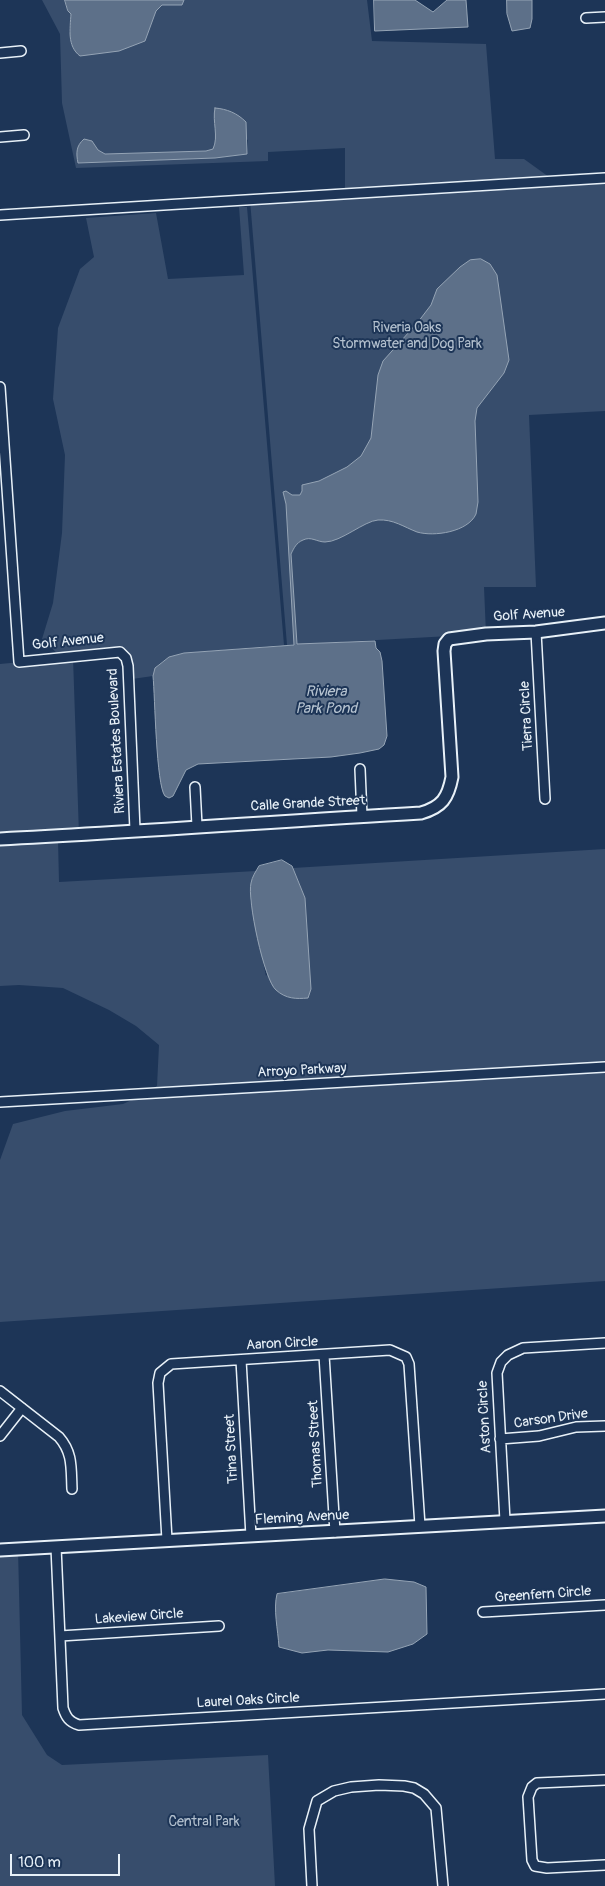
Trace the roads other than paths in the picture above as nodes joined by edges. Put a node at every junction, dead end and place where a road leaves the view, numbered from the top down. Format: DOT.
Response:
graph roads {
  1 [pos="605,17"];
  2 [pos="586,18"];
  3 [pos="21,52"];
  4 [pos="0,53"];
  5 [pos="24,135"];
  6 [pos="0,137"];
  7 [pos="605,178"];
  8 [pos="0,215"];
  9 [pos="0,387"];
  10 [pos="605,623"];
  11 [pos="536,632"];
  12 [pos="455,636"];
  13 [pos="120,652"];
  14 [pos="360,769"];
  15 [pos="196,787"];
  16 [pos="545,799"];
  17 [pos="362,816"];
  18 [pos="197,826"];
  19 [pos="135,830"];
  20 [pos="0,839"];
  21 [pos="605,1067"];
  22 [pos="0,1102"];
  23 [pos="605,1343"];
  24 [pos="324,1355"];
  25 [pos="241,1360"];
  26 [pos="0,1391"];
  27 [pos="22,1408"];
  28 [pos="605,1426"];
  29 [pos="0,1436"];
  30 [pos="500,1439"];
  31 [pos="72,1489"];
  32 [pos="605,1516"];
  33 [pos="505,1521"];
  34 [pos="420,1526"];
  35 [pos="335,1532"];
  36 [pos="251,1536"];
  37 [pos="166,1540"];
  38 [pos="56,1547"];
  39 [pos="0,1550"];
  40 [pos="605,1604"];
  41 [pos="484,1612"];
  42 [pos="219,1626"];
  43 [pos="60,1636"];
  44 [pos="605,1694"];
  45 [pos="605,1780"];
  46 [pos="605,1865"];
  47 [pos="312,1886"];
  48 [pos="443,1886"];
  1 -- 2 [label="street"];
  3 -- 4 [label="street"];
  5 -- 6 [label="street"];
  7 -- 8 [label="street"];
  9 -- 13 [label="street, Golf Avenue"];
  10 -- 11 [label="street, Golf Avenue"];
  11 -- 12 [label="street, Golf Avenue"];
  11 -- 16 [label="street, Tierra Circle"];
  12 -- 17 [label="street, Calle Grande Street"];
  13 -- 19 [label="street, Riviera Estates Boulevard"];
  14 -- 17 [label="street"];
  15 -- 18 [label="street"];
  17 -- 18 [label="street, Calle Grande Street"];
  18 -- 19 [label="street, Calle Grande Street"];
  19 -- 20 [label="street, Calle Grande Street"];
  21 -- 22 [label="street, Arroyo Parkway"];
  23 -- 30 [label="street, Aston Circle"];
  24 -- 25 [label="street, Aaron Circle"];
  24 -- 34 [label="street, Aaron Circle"];
  24 -- 35 [label="street, Thomas Street"];
  25 -- 36 [label="street, Trina Street"];
  25 -- 37 [label="street, Aaron Circle"];
  26 -- 27 [label="street"];
  27 -- 29 [label="street"];
  27 -- 31 [label="street"];
  28 -- 30 [label="street, Carson Drive"];
  30 -- 33 [label="street, Aston Circle"];
  32 -- 33 [label="street, Fleming Avenue"];
  33 -- 34 [label="street, Fleming Avenue"];
  34 -- 35 [label="street, Fleming Avenue"];
  35 -- 36 [label="street, Fleming Avenue"];
  36 -- 37 [label="street, Fleming Avenue"];
  37 -- 38 [label="street, Fleming Avenue"];
  38 -- 39 [label="street, Fleming Avenue"];
  38 -- 43 [label="street, Laurel Oaks Circle"];
  40 -- 41 [label="street, Greenfern Circle"];
  42 -- 43 [label="street, Lakeview Circle"];
  43 -- 44 [label="street, Laurel Oaks Circle"];
  45 -- 46 [label="street"];
  47 -- 48 [label="street"];
}
